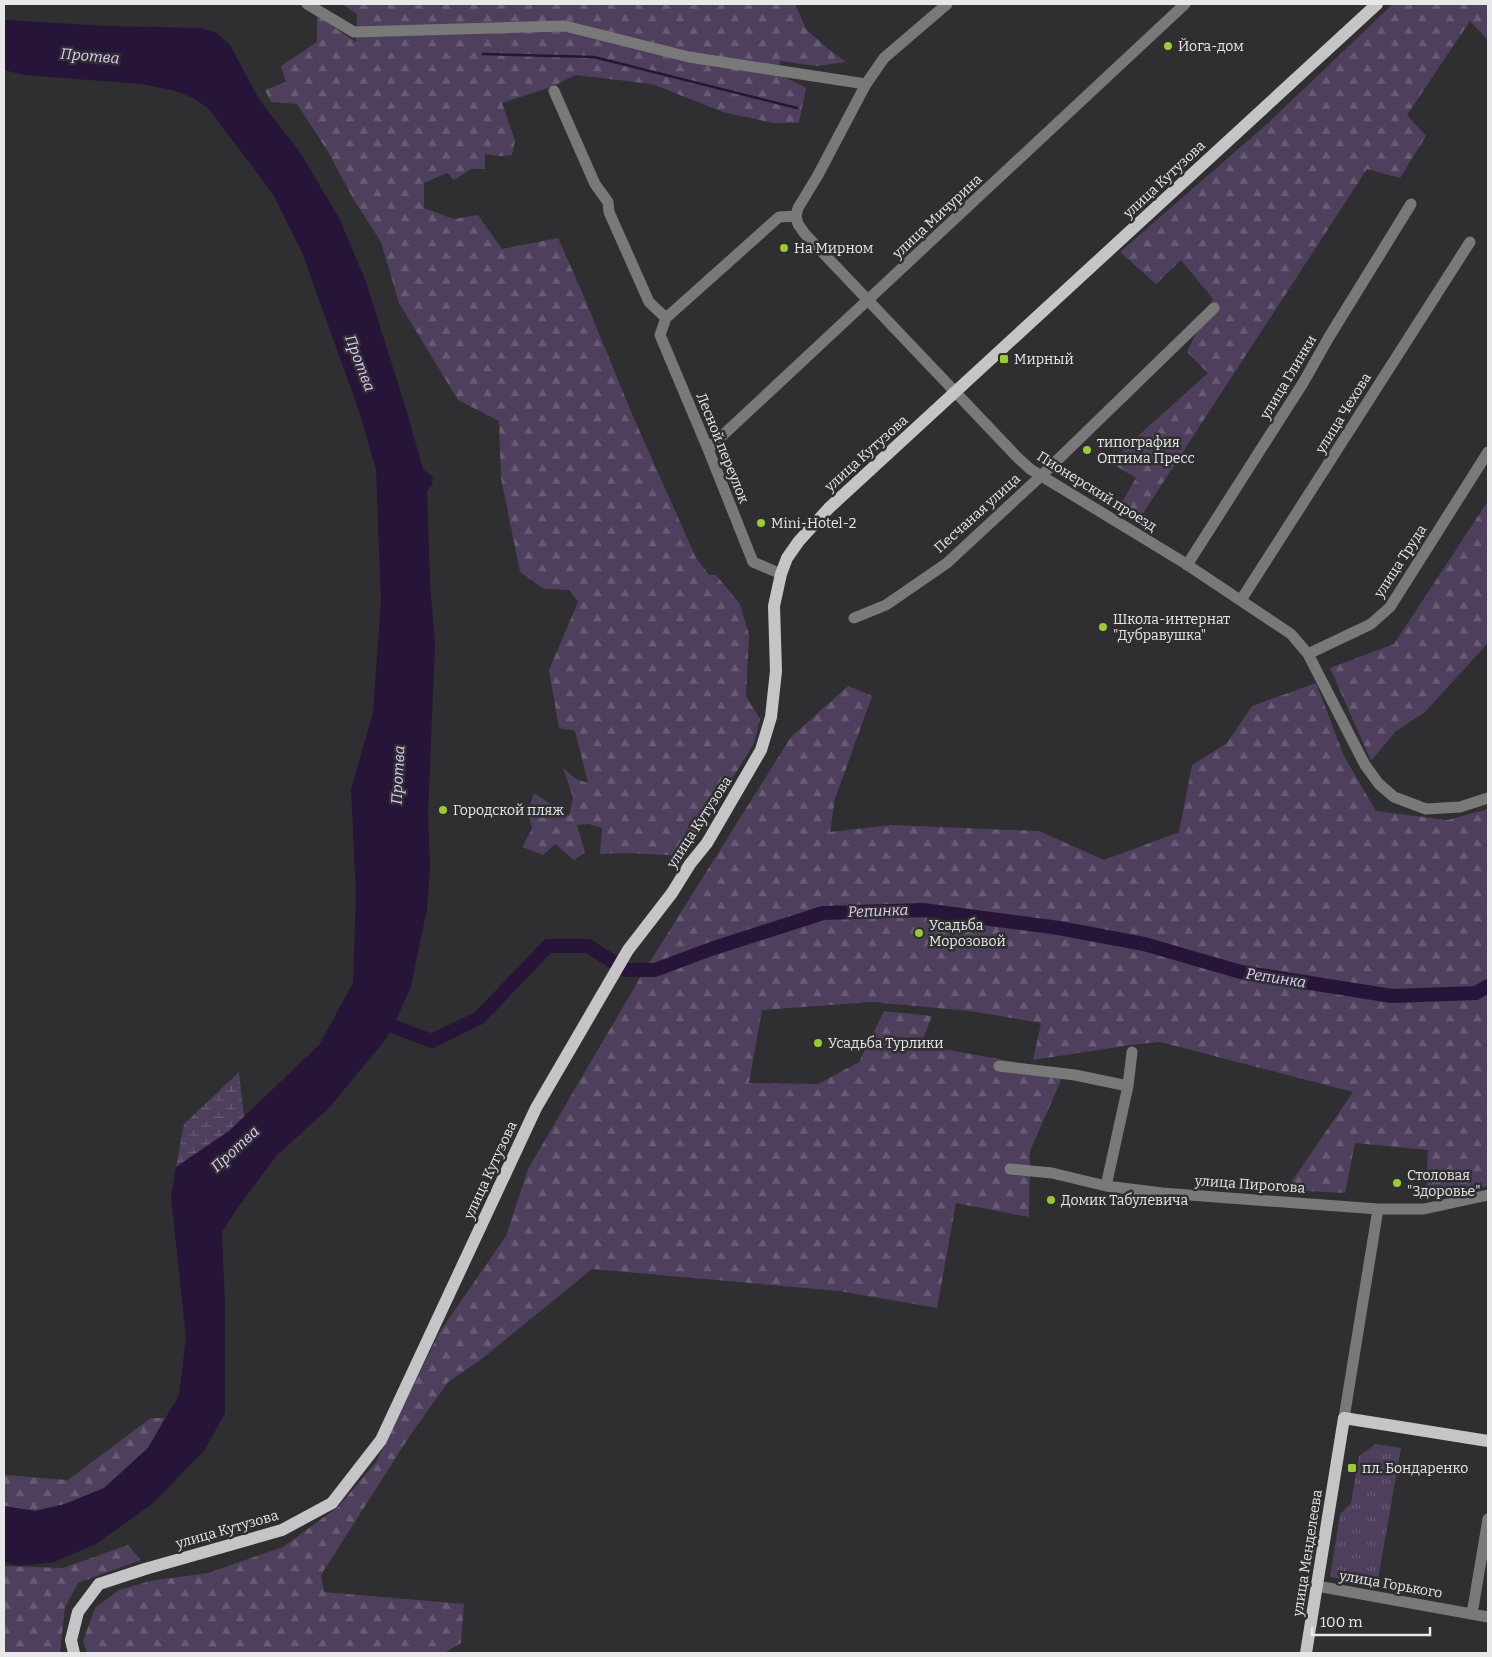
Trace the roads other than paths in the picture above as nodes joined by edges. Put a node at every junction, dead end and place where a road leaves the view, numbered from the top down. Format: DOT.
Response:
graph roads {
  1 [pos="307,4"];
  2 [pos="947,4"];
  3 [pos="1185,4"];
  4 [pos="1376,4"];
  5 [pos="866,84"];
  6 [pos="554,91"];
  7 [pos="1411,204"];
  8 [pos="796,216"];
  9 [pos="1470,242"];
  10 [pos="869,300"];
  11 [pos="1214,308"];
  12 [pos="666,318"];
  13 [pos="956,393"];
  14 [pos="708,449"];
  15 [pos="1488,452"];
  16 [pos="1042,475"];
  17 [pos="1187,564"];
  18 [pos="780,574"];
  19 [pos="1241,600"];
  20 [pos="854,618"];
  21 [pos="1308,654"];
  22 [pos="1488,798"];
  23 [pos="1132,1052"];
  24 [pos="999,1066"];
  25 [pos="1128,1086"];
  26 [pos="1010,1169"];
  27 [pos="1106,1186"];
  28 [pos="1488,1195"];
  29 [pos="1378,1209"];
  30 [pos="1344,1418"];
  31 [pos="1488,1441"];
  32 [pos="1488,1519"];
  33 [pos="1317,1586"];
  34 [pos="1472,1614"];
  35 [pos="1488,1617"];
  36 [pos="74,1653"];
  37 [pos="1306,1653"];
  1 -- 5 [label="street"];
  2 -- 5 [label="street"];
  3 -- 10 [label="street, улица Мичурина"];
  4 -- 13 [label="main road, улица Кутузова"];
  5 -- 8 [label="street"];
  6 -- 12 [label="street"];
  7 -- 17 [label="street, улица Глинки"];
  8 -- 10 [label="street, Пионерский проезд"];
  8 -- 12 [label="street"];
  9 -- 19 [label="street, улица Чехова"];
  10 -- 13 [label="street, Пионерский проезд"];
  10 -- 14 [label="street, улица Мичурина"];
  11 -- 16 [label="street, Песчаная улица"];
  12 -- 14 [label="street, Лесной переулок"];
  13 -- 16 [label="street, Пионерский проезд"];
  13 -- 18 [label="main road, улица Кутузова"];
  14 -- 18 [label="street, Лесной переулок"];
  15 -- 21 [label="street, улица Труда"];
  16 -- 17 [label="street, Пионерский проезд"];
  16 -- 20 [label="street, Песчаная улица"];
  17 -- 19 [label="street, Пионерский проезд"];
  18 -- 36 [label="main road, улица Кутузова"];
  19 -- 21 [label="street, Пионерский проезд"];
  21 -- 22 [label="street, Пионерский проезд"];
  23 -- 25 [label="street"];
  24 -- 25 [label="street"];
  25 -- 27 [label="street"];
  26 -- 27 [label="street, улица Пирогова"];
  27 -- 29 [label="street, улица Пирогова"];
  28 -- 29 [label="street, улица Пирогова"];
  29 -- 30 [label="street"];
  30 -- 31 [label="main road"];
  30 -- 33 [label="main road, улица Менделеева"];
  32 -- 34 [label="street"];
  33 -- 34 [label="street, улица Горького"];
  33 -- 37 [label="main road, улица Менделеева"];
  34 -- 35 [label="street, улица Горького"];
}
